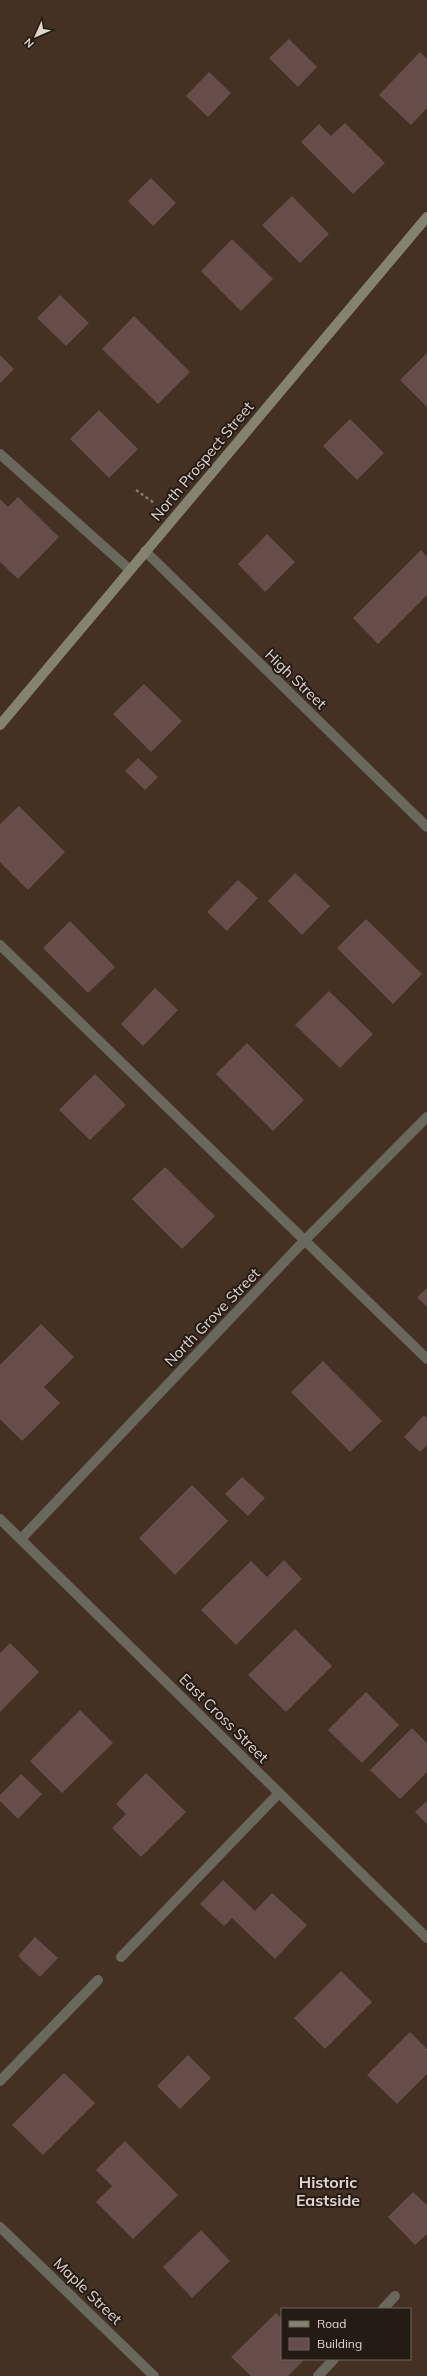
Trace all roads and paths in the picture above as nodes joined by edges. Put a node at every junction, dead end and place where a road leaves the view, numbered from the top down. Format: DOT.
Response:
graph roads {
  1 [pos="427,218"];
  2 [pos="0,454"];
  3 [pos="136,490"];
  4 [pos="154,503"];
  5 [pos="145,551"];
  6 [pos="130,570"];
  7 [pos="0,725"];
  8 [pos="427,827"];
  9 [pos="0,945"];
  10 [pos="427,1117"];
  11 [pos="304,1241"];
  12 [pos="427,1359"];
  13 [pos="0,1519"];
  14 [pos="21,1539"];
  15 [pos="279,1793"];
  16 [pos="427,1938"];
  17 [pos="121,1957"];
  18 [pos="98,1980"];
  19 [pos="0,2081"];
  20 [pos="0,2227"];
  21 [pos="395,2296"];
  22 [pos="384,2308"];
  23 [pos="333,2360"];
  24 [pos="154,2376"];
  25 [pos="318,2376"];
  1 -- 5 [label="main road, North Prospect Street"];
  2 -- 6 [label="street"];
  3 -- 4 [label="path"];
  5 -- 6 [label="main road, North Prospect Street"];
  5 -- 8 [label="street, High Street"];
  6 -- 7 [label="main road, North Prospect Street"];
  9 -- 11 [label="street"];
  10 -- 11 [label="street, North Grove Street"];
  11 -- 12 [label="street"];
  11 -- 14 [label="street, North Grove Street"];
  13 -- 14 [label="street, East Cross Street"];
  14 -- 15 [label="street, East Cross Street"];
  15 -- 16 [label="street, East Cross Street"];
  15 -- 17 [label="street"];
  18 -- 19 [label="street"];
  20 -- 24 [label="street, Maple Street"];
  21 -- 22 [label="street"];
  23 -- 25 [label="street"];
}
